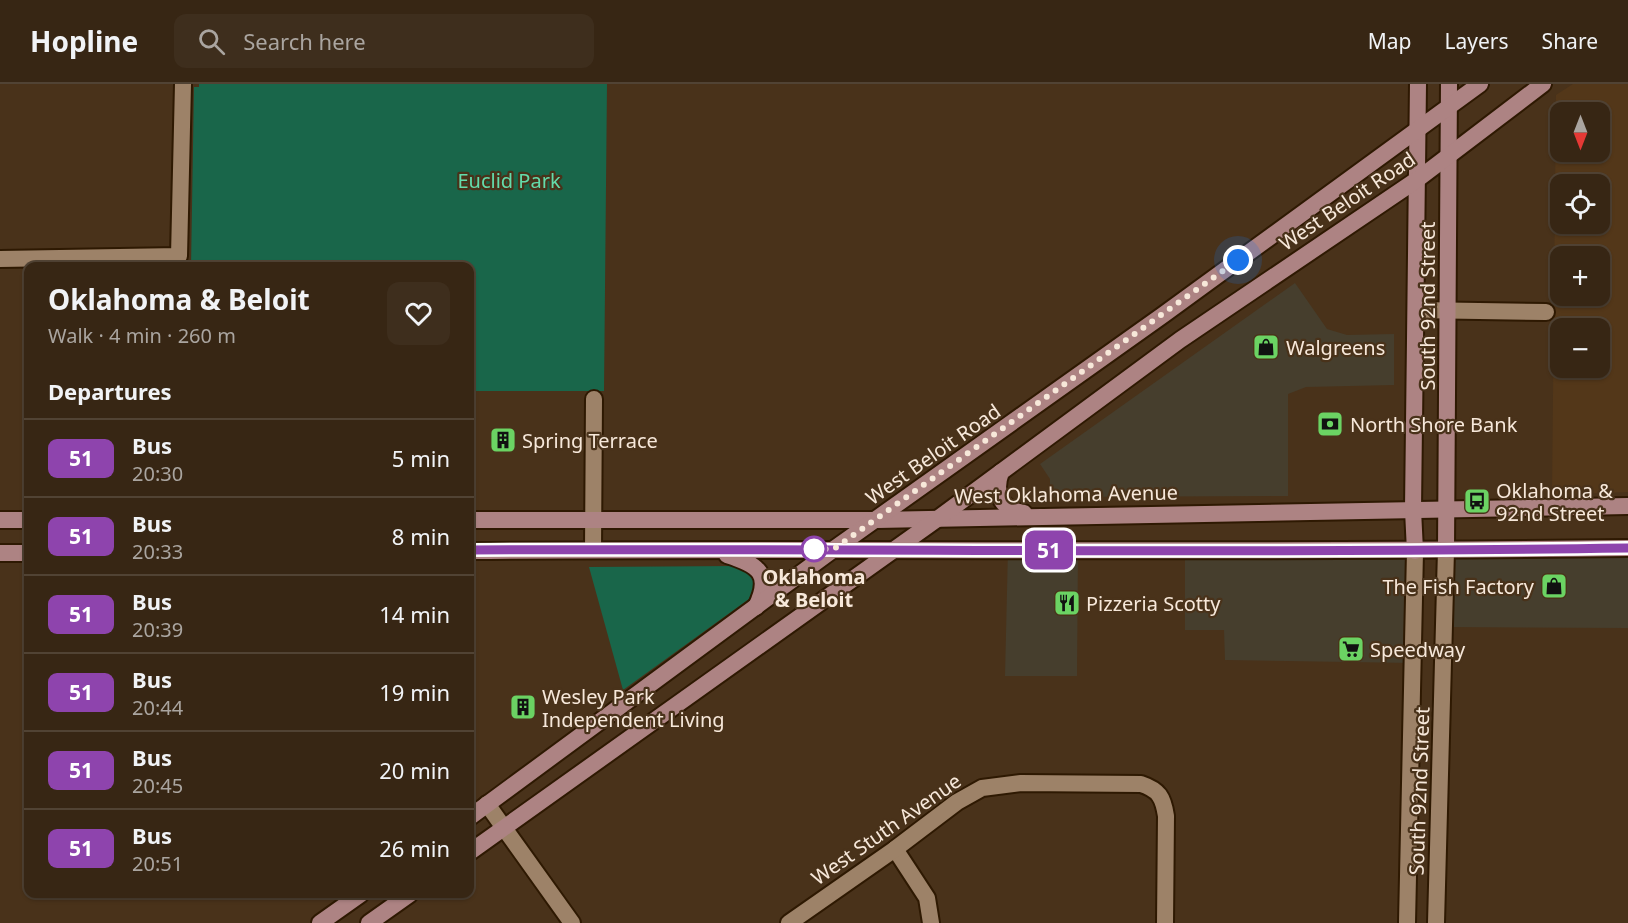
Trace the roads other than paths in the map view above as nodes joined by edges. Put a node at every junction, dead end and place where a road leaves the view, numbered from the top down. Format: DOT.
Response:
graph roads {
  1 [pos="183,84"];
  2 [pos="1418,84"];
  3 [pos="1449,84"];
  4 [pos="1480,84"];
  5 [pos="1543,84"];
  6 [pos="1449,107"];
  7 [pos="1418,130"];
  8 [pos="1449,155"];
  9 [pos="1418,179"];
  10 [pos="0,259"];
  11 [pos="1416,310"];
  12 [pos="1447,310"];
  13 [pos="1546,312"];
  14 [pos="594,399"];
  15 [pos="1001,472"];
  16 [pos="1628,506"];
  17 [pos="1446,509"];
  18 [pos="1413,510"];
  19 [pos="1043,516"];
  20 [pos="940,517"];
  21 [pos="0,520"];
  22 [pos="24,520"];
  23 [pos="474,520"];
  24 [pos="593,520"];
  25 [pos="877,520"];
  26 [pos="896,548"];
  27 [pos="1628,548"];
  28 [pos="834,549"];
  29 [pos="474,550"];
  30 [pos="593,550"];
  31 [pos="712,550"];
  32 [pos="1446,550"];
  33 [pos="1415,551"];
  34 [pos="0,553"];
  35 [pos="24,553"];
  36 [pos="756,607"];
  37 [pos="487,804"];
  38 [pos="474,814"];
  39 [pos="504,827"];
  40 [pos="474,849"];
  41 [pos="896,849"];
  42 [pos="355,898"];
  43 [pos="404,898"];
  44 [pos="320,923"];
  45 [pos="369,923"];
  46 [pos="572,923"];
  47 [pos="789,923"];
  48 [pos="931,923"];
  49 [pos="1165,923"];
  50 [pos="1407,923"];
  51 [pos="1436,923"];
  1 -- 10 [label="street"];
  2 -- 7 [label="main road, South 92nd Street"];
  3 -- 6 [label="main road, South 92nd Street"];
  4 -- 6 [label="main road, West Beloit Road"];
  5 -- 8 [label="main road, West Beloit Road"];
  6 -- 7 [label="main road, West Beloit Road"];
  6 -- 8 [label="main road, South 92nd Street"];
  7 -- 9 [label="main road, South 92nd Street"];
  7 -- 25 [label="main road, West Beloit Road"];
  8 -- 9 [label="main road, West Beloit Road"];
  8 -- 12 [label="main road, South 92nd Street"];
  9 -- 11 [label="main road, South 92nd Street"];
  9 -- 15 [label="main road, West Beloit Road"];
  11 -- 12 [label="street"];
  11 -- 18 [label="main road, South 92nd Street"];
  12 -- 13 [label="street"];
  12 -- 17 [label="main road, South 92nd Street"];
  14 -- 24 [label="street"];
  15 -- 19 [label="main road"];
  15 -- 20 [label="main road, West Beloit Road"];
  16 -- 17 [label="main road, West Oklahoma Avenue"];
  17 -- 18 [label="main road, West Oklahoma Avenue"];
  17 -- 32 [label="main road, South 92nd Street"];
  18 -- 19 [label="main road, West Oklahoma Avenue"];
  18 -- 33 [label="main road, South 92nd Street"];
  19 -- 20 [label="main road, West Oklahoma Avenue"];
  20 -- 25 [label="main road, West Oklahoma Avenue"];
  20 -- 26 [label="main road, West Beloit Road"];
  21 -- 22 [label="main road"];
  23 -- 24 [label="main road, West Oklahoma Avenue"];
  24 -- 25 [label="main road, West Oklahoma Avenue"];
  24 -- 30 [label="street"];
  25 -- 28 [label="main road, West Beloit Road"];
  26 -- 28 [label="main road"];
  26 -- 33 [label="main road"];
  26 -- 39 [label="main road, West Beloit Road"];
  27 -- 32 [label="main road"];
  28 -- 31 [label="main road"];
  28 -- 36 [label="main road, West Beloit Road"];
  29 -- 30 [label="main road"];
  30 -- 31 [label="main road"];
  31 -- 36 [label="main road"];
  32 -- 33 [label="main road"];
  32 -- 51 [label="street, South 92nd Street"];
  33 -- 50 [label="street, South 92nd Street"];
  34 -- 35 [label="main road"];
  36 -- 37 [label="main road, West Beloit Road"];
  37 -- 38 [label="main road, West Beloit Road"];
  37 -- 39 [label="street"];
  39 -- 40 [label="main road, West Beloit Road"];
  39 -- 46 [label="street"];
  41 -- 47 [label="street, West Stuth Avenue"];
  41 -- 48 [label="street"];
  41 -- 49 [label="street, West Stuth Avenue"];
  42 -- 44 [label="main road"];
  43 -- 45 [label="main road"];
}
